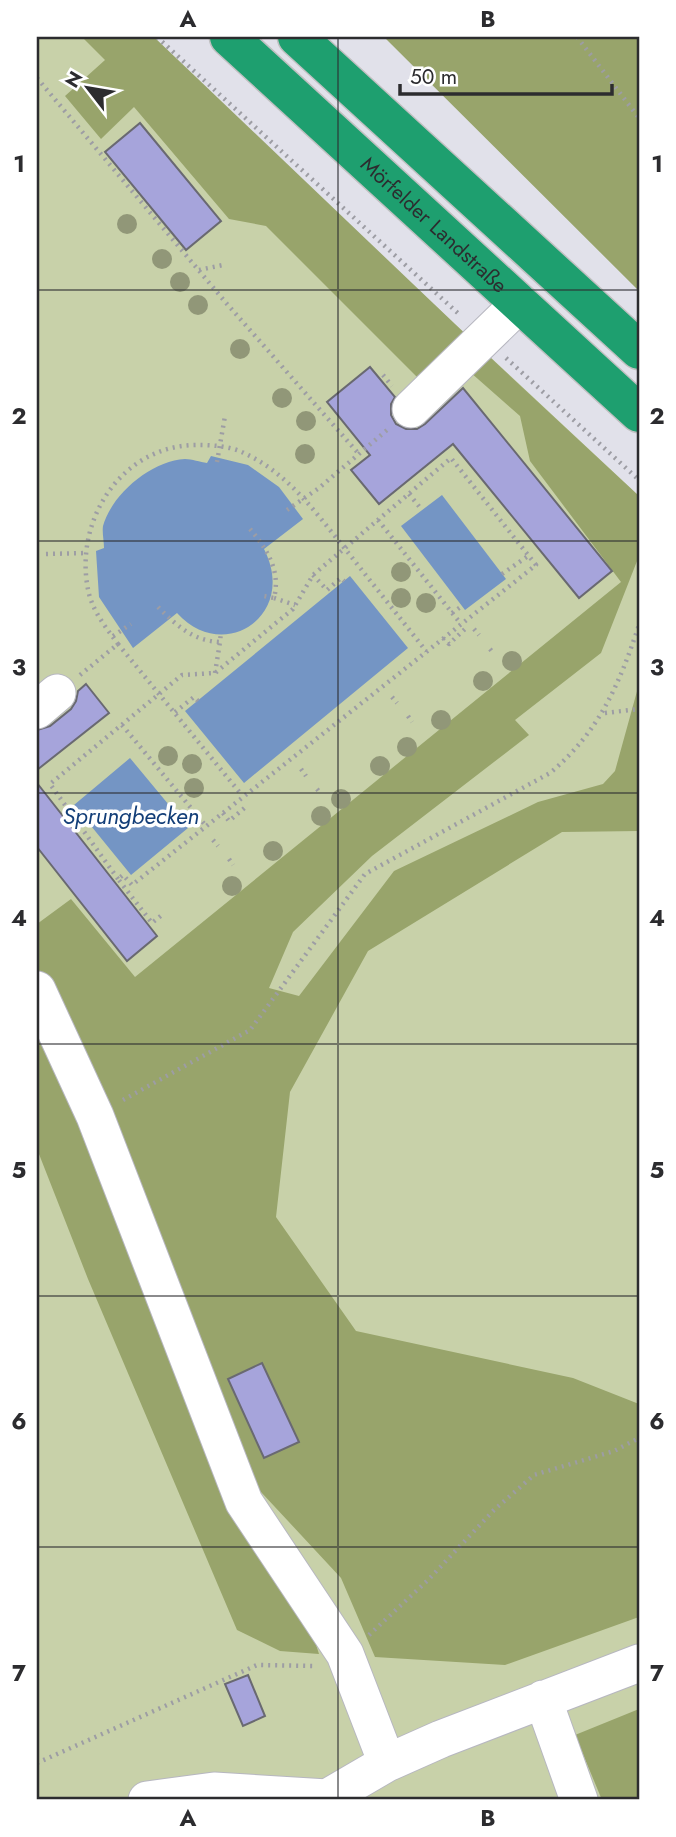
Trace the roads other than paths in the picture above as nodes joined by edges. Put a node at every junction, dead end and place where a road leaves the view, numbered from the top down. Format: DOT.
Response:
graph roads {
  1 [pos="229,37"];
  2 [pos="297,37"];
  3 [pos="520,303"];
  4 [pos="639,350"];
  5 [pos="411,409"];
  6 [pos="639,413"];
  7 [pos="37,990"];
  8 [pos="639,1662"];
  9 [pos="544,1699"];
  10 [pos="387,1763"];
  11 [pos="147,1800"];
  12 [pos="579,1800"];
  1 -- 3 [label="highway, Mörfelder Landstraße"];
  2 -- 4 [label="highway"];
  3 -- 5 [label="street"];
  3 -- 6 [label="highway, Mörfelder Landstraße"];
  7 -- 10 [label="street"];
  8 -- 9 [label="street"];
  9 -- 10 [label="street"];
  9 -- 12 [label="street"];
  10 -- 11 [label="street"];
}
